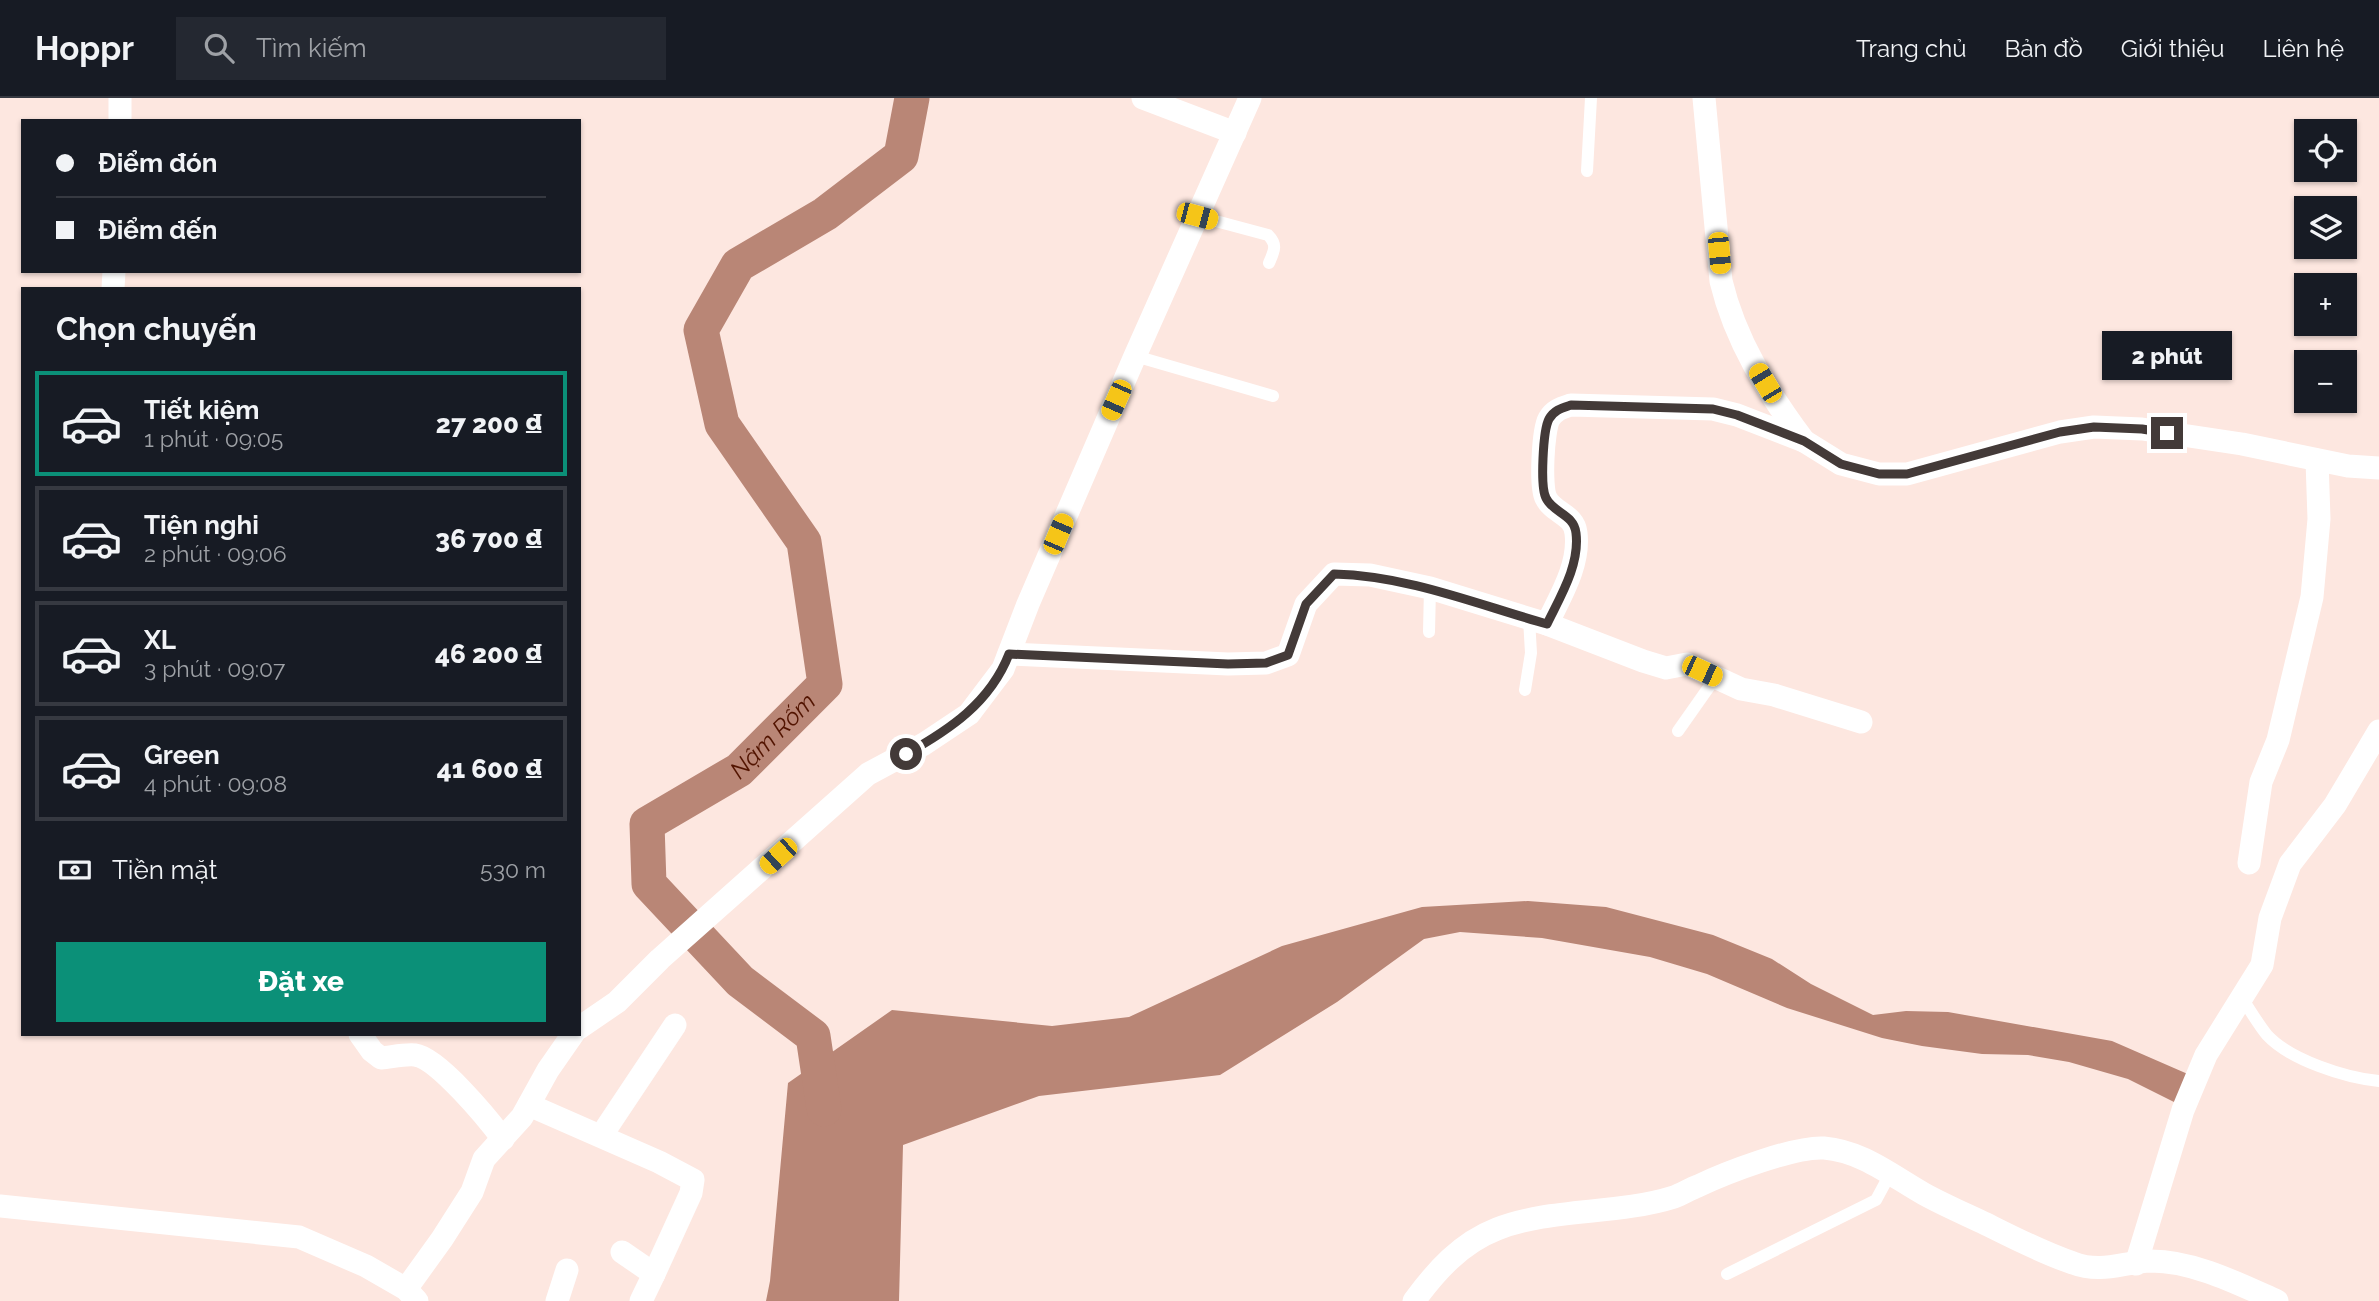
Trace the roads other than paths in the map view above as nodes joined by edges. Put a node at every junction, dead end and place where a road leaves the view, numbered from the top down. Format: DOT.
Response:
graph roads {
  1 [pos="1143,98"];
  2 [pos="1250,98"];
  3 [pos="1591,98"];
  4 [pos="1704,98"];
  5 [pos="1235,133"];
  6 [pos="1587,171"];
  7 [pos="1197,216"];
  8 [pos="1269,263"];
  9 [pos="1135,356"];
  10 [pos="1273,396"];
  11 [pos="1804,441"];
  12 [pos="2317,460"];
  13 [pos="2379,468"];
  14 [pos="1430,588"];
  15 [pos="1538,622"];
  16 [pos="1429,632"];
  17 [pos="1009,654"];
  18 [pos="1716,677"];
  19 [pos="1525,690"];
  20 [pos="1861,722"];
  21 [pos="1678,731"];
  22 [pos="2379,731"];
  23 [pos="2249,863"];
  24 [pos="2242,998"];
  25 [pos="676,1025"];
  26 [pos="581,1027"];
  27 [pos="364,1036"];
  28 [pos="572,1036"];
  29 [pos="2379,1081"];
  30 [pos="529,1105"];
  31 [pos="601,1136"];
  32 [pos="503,1139"];
  33 [pos="1890,1174"];
  34 [pos="0,1206"];
  35 [pos="622,1252"];
  36 [pos="2136,1264"];
  37 [pos="567,1269"];
  38 [pos="654,1274"];
  39 [pos="1727,1275"];
  40 [pos="412,1295"];
  41 [pos="557,1301"];
  42 [pos="641,1301"];
  43 [pos="1414,1301"];
  44 [pos="2277,1301"];
  1 -- 5 [label="street"];
  2 -- 5 [label="street"];
  3 -- 6 [label="lane"];
  4 -- 11 [label="street"];
  5 -- 7 [label="street"];
  7 -- 8 [label="lane"];
  7 -- 9 [label="street"];
  9 -- 10 [label="lane"];
  9 -- 17 [label="street"];
  11 -- 12 [label="street"];
  11 -- 15 [label="street"];
  12 -- 13 [label="street"];
  12 -- 23 [label="street"];
  14 -- 15 [label="street"];
  14 -- 16 [label="lane"];
  14 -- 17 [label="street"];
  15 -- 18 [label="street"];
  15 -- 19 [label="lane"];
  17 -- 26 [label="street"];
  18 -- 20 [label="street"];
  18 -- 21 [label="lane"];
  22 -- 24 [label="street"];
  24 -- 29 [label="lane"];
  24 -- 36 [label="street"];
  25 -- 31 [label="street"];
  27 -- 32 [label="street"];
  28 -- 30 [label="street"];
  30 -- 31 [label="street"];
  30 -- 32 [label="street"];
  31 -- 38 [label="street"];
  32 -- 40 [label="street"];
  33 -- 36 [label="street"];
  33 -- 39 [label="lane"];
  33 -- 43 [label="street"];
  34 -- 40 [label="street"];
  35 -- 38 [label="street"];
  36 -- 44 [label="street"];
  37 -- 41 [label="street"];
  38 -- 42 [label="street"];
}
